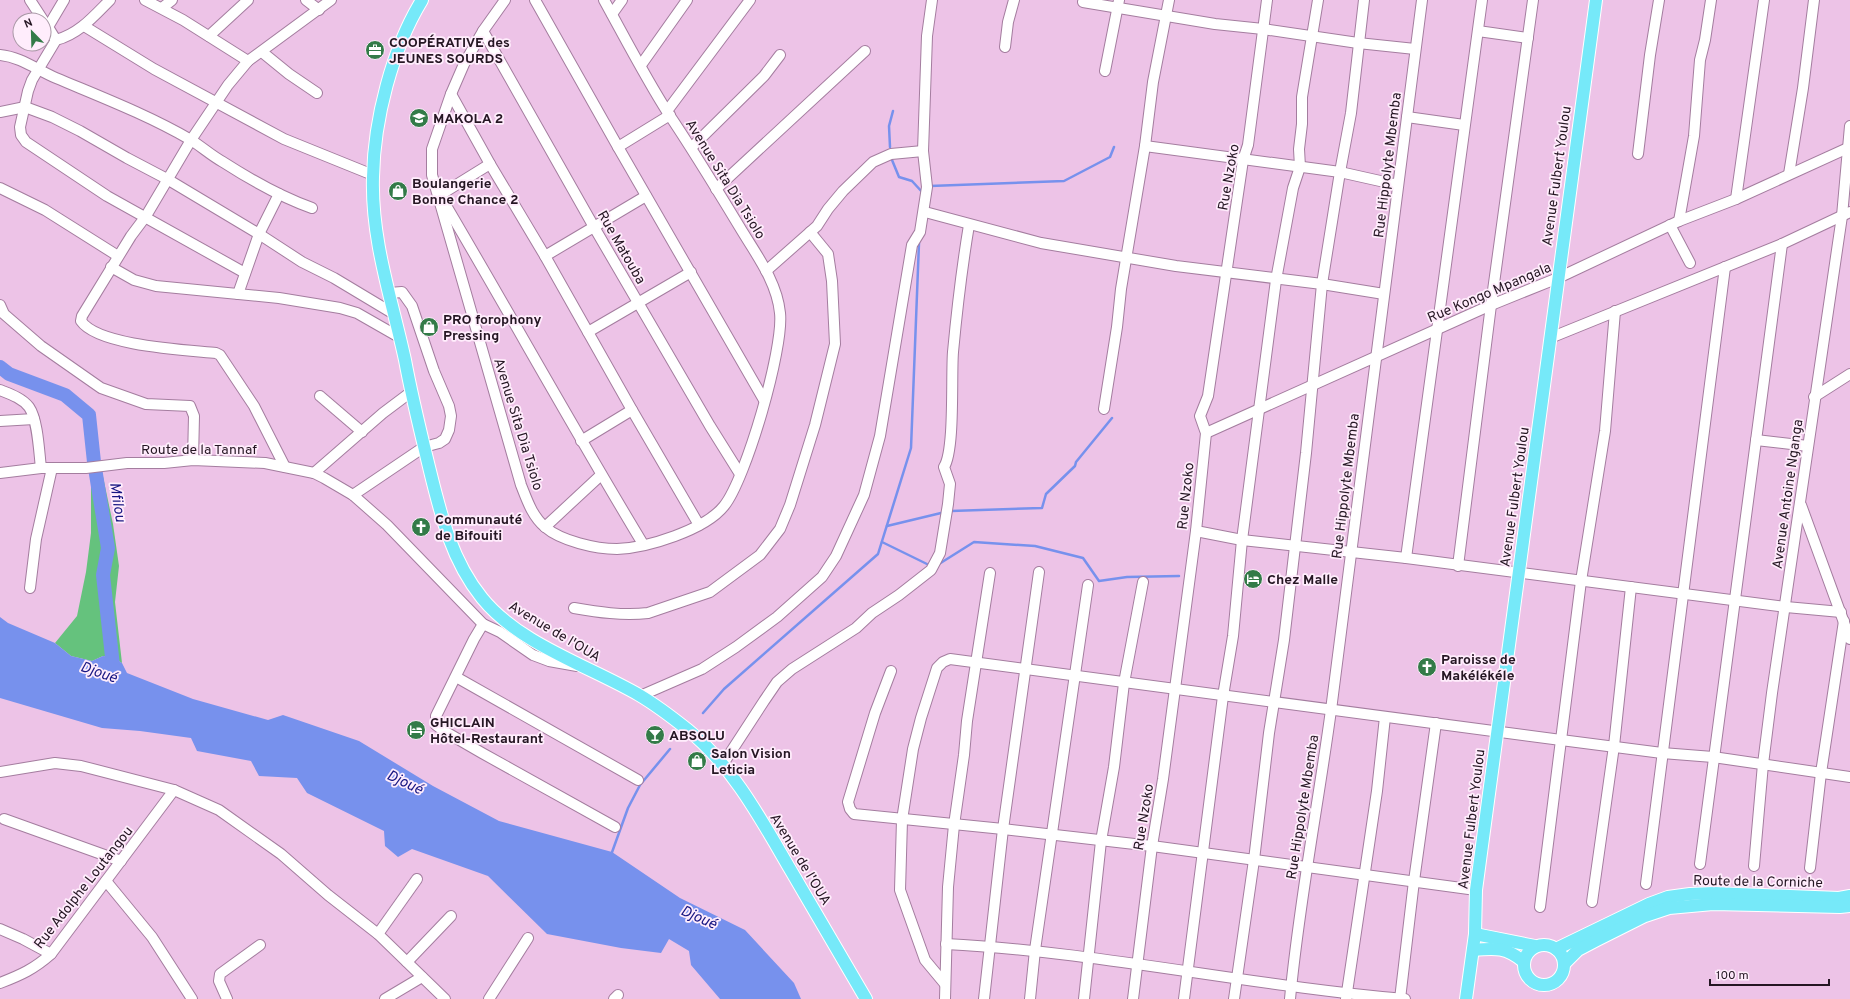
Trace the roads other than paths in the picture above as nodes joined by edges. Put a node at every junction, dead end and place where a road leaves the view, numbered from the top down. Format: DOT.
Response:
graph roads {
  1 [pos="30,0"];
  2 [pos="64,0"];
  3 [pos="110,0"];
  4 [pos="145,0"];
  5 [pos="172,0"];
  6 [pos="248,0"];
  7 [pos="306,0"];
  8 [pos="331,0"];
  9 [pos="422,0"];
  10 [pos="505,0"];
  11 [pos="535,0"];
  12 [pos="604,0"];
  13 [pos="622,0"];
  14 [pos="687,0"];
  15 [pos="750,0"];
  16 [pos="932,0"];
  17 [pos="1014,0"];
  18 [pos="1169,0"];
  19 [pos="1266,0"];
  20 [pos="1318,0"];
  21 [pos="1364,0"];
  22 [pos="1422,0"];
  23 [pos="1482,0"];
  24 [pos="1533,0"];
  25 [pos="1596,0"];
  26 [pos="1659,0"];
  27 [pos="1711,0"];
  28 [pos="1764,0"];
  29 [pos="1814,0"];
  30 [pos="1083,2"];
  31 [pos="1118,4"];
  32 [pos="162,8"];
  33 [pos="319,10"];
  34 [pos="38,12"];
  35 [pos="612,14"];
  36 [pos="52,15"];
  37 [pos="1167,17"];
  38 [pos="84,26"];
  39 [pos="1263,28"];
  40 [pos="483,31"];
  41 [pos="1478,31"];
  42 [pos="52,34"];
  43 [pos="1313,35"];
  44 [pos="209,36"];
  45 [pos="1528,38"];
  46 [pos="56,40"];
  47 [pos="1358,43"];
  48 [pos="1005,47"];
  49 [pos="1415,49"];
  50 [pos="865,51"];
  51 [pos="262,52"];
  52 [pos="0,55"];
  53 [pos="780,55"];
  54 [pos="248,61"];
  55 [pos="641,65"];
  56 [pos="37,70"];
  57 [pos="1105,71"];
  58 [pos="316,93"];
  59 [pos="451,94"];
  60 [pos="216,103"];
  61 [pos="25,107"];
  62 [pos="0,112"];
  63 [pos="669,113"];
  64 [pos="1407,117"];
  65 [pos="1464,125"];
  66 [pos="1850,126"];
  67 [pos="191,140"];
  68 [pos="1145,146"];
  69 [pos="618,147"];
  70 [pos="692,147"];
  71 [pos="1848,148"];
  72 [pos="924,151"];
  73 [pos="1638,154"];
  74 [pos="1243,160"];
  75 [pos="490,164"];
  76 [pos="1300,167"];
  77 [pos="1340,172"];
  78 [pos="1789,174"];
  79 [pos="373,175"];
  80 [pos="432,175"];
  81 [pos="167,179"];
  82 [pos="1398,185"];
  83 [pos="0,188"];
  84 [pos="716,189"];
  85 [pos="279,194"];
  86 [pos="440,195"];
  87 [pos="646,196"];
  88 [pos="1736,199"];
  89 [pos="312,208"];
  90 [pos="924,212"];
  91 [pos="1846,214"];
  92 [pos="146,216"];
  93 [pos="1674,224"];
  94 [pos="969,225"];
  95 [pos="594,227"];
  96 [pos="810,232"];
  97 [pos="260,234"];
  98 [pos="1782,244"];
  99 [pos="118,256"];
  100 [pos="545,256"];
  101 [pos="1127,258"];
  102 [pos="1690,263"];
  103 [pos="1724,267"];
  104 [pos="111,268"];
  105 [pos="766,271"];
  106 [pos="691,272"];
  107 [pos="1227,272"];
  108 [pos="245,273"];
  109 [pos="1558,278"];
  110 [pos="1276,280"];
  111 [pos="1322,284"];
  112 [pos="389,293"];
  113 [pos="238,294"];
  114 [pos="1384,294"];
  115 [pos="638,302"];
  116 [pos="0,306"];
  117 [pos="1491,306"];
  118 [pos="1615,311"];
  119 [pos="394,314"];
  120 [pos="1437,329"];
  121 [pos="588,332"];
  122 [pos="399,337"];
  123 [pos="1550,338"];
  124 [pos="1376,358"];
  125 [pos="1850,374"];
  126 [pos="1313,384"];
  127 [pos="0,390"];
  128 [pos="411,392"];
  129 [pos="320,396"];
  130 [pos="1814,397"];
  131 [pos="764,400"];
  132 [pos="1260,408"];
  133 [pos="1104,409"];
  134 [pos="632,410"];
  135 [pos="34,419"];
  136 [pos="0,421"];
  137 [pos="362,432"];
  138 [pos="1206,433"];
  139 [pos="1756,440"];
  140 [pos="581,441"];
  141 [pos="1808,446"];
  142 [pos="424,447"];
  143 [pos="193,460"];
  144 [pos="285,467"];
  145 [pos="41,468"];
  146 [pos="52,468"];
  147 [pos="0,473"];
  148 [pos="314,473"];
  149 [pos="740,474"];
  150 [pos="601,475"];
  151 [pos="354,495"];
  152 [pos="1801,503"];
  153 [pos="700,525"];
  154 [pos="545,527"];
  155 [pos="1196,531"];
  156 [pos="1242,540"];
  157 [pos="643,544"];
  158 [pos="1295,546"];
  159 [pos="1351,552"];
  160 [pos="1406,558"];
  161 [pos="1458,566"];
  162 [pos="1039,572"];
  163 [pos="990,573"];
  164 [pos="1519,573"];
  165 [pos="1581,581"];
  166 [pos="1143,582"];
  167 [pos="1088,585"];
  168 [pos="1631,586"];
  169 [pos="30,588"];
  170 [pos="1683,595"];
  171 [pos="1734,601"];
  172 [pos="1786,607"];
  173 [pos="574,608"];
  174 [pos="1843,617"];
  175 [pos="483,624"];
  176 [pos="1850,639"];
  177 [pos="977,663"];
  178 [pos="581,666"];
  179 [pos="1025,669"];
  180 [pos="891,671"];
  181 [pos="1075,676"];
  182 [pos="456,677"];
  183 [pos="1124,683"];
  184 [pos="1175,689"];
  185 [pos="640,696"];
  186 [pos="1223,696"];
  187 [pos="1275,702"];
  188 [pos="1331,710"];
  189 [pos="1385,717"];
  190 [pos="1436,723"];
  191 [pos="1498,732"];
  192 [pos="1560,740"];
  193 [pos="1614,746"];
  194 [pos="1662,753"];
  195 [pos="1714,757"];
  196 [pos="723,764"];
  197 [pos="1763,764"];
  198 [pos="0,772"];
  199 [pos="1821,773"];
  200 [pos="1850,777"];
  201 [pos="638,780"];
  202 [pos="174,790"];
  203 [pos="4,819"];
  204 [pos="902,820"];
  205 [pos="954,825"];
  206 [pos="615,827"];
  207 [pos="1003,829"];
  208 [pos="1052,834"];
  209 [pos="1101,841"];
  210 [pos="1152,846"];
  211 [pos="1204,854"];
  212 [pos="1254,860"];
  213 [pos="122,861"];
  214 [pos="1700,864"];
  215 [pos="1754,866"];
  216 [pos="1306,867"];
  217 [pos="1810,868"];
  218 [pos="1364,874"];
  219 [pos="417,879"];
  220 [pos="106,881"];
  221 [pos="1414,881"];
  222 [pos="1646,884"];
  223 [pos="1476,890"];
  224 [pos="1850,896"];
  225 [pos="1592,902"];
  226 [pos="1850,906"];
  227 [pos="1540,907"];
  228 [pos="451,916"];
  229 [pos="0,929"];
  230 [pos="378,934"];
  231 [pos="1475,934"];
  232 [pos="528,938"];
  233 [pos="946,944"];
  234 [pos="260,945"];
  235 [pos="990,946"];
  236 [pos="1535,946"];
  237 [pos="1556,949"];
  238 [pos="1035,950"];
  239 [pos="1473,950"];
  240 [pos="51,954"];
  241 [pos="1088,959"];
  242 [pos="407,962"];
  243 [pos="1524,962"];
  244 [pos="1564,964"];
  245 [pos="1138,965"];
  246 [pos="1188,972"];
  247 [pos="422,977"];
  248 [pos="1237,978"];
  249 [pos="0,983"];
  250 [pos="945,984"];
  251 [pos="1291,986"];
  252 [pos="1346,996"];
  253 [pos="192,999"];
  254 [pos="227,999"];
  255 [pos="385,999"];
  256 [pos="445,999"];
  257 [pos="489,999"];
  258 [pos="866,999"];
  259 [pos="945,999"];
  260 [pos="984,999"];
  261 [pos="1030,999"];
  262 [pos="1084,999"];
  263 [pos="1133,999"];
  264 [pos="1184,999"];
  265 [pos="1234,999"];
  266 [pos="1290,999"];
  267 [pos="1400,999"];
  268 [pos="1405,999"];
  269 [pos="1466,999"];
  1 -- 34 [label="street"];
  2 -- 36 [label="street"];
  3 -- 38 [label="street"];
  4 -- 32 [label="street"];
  5 -- 32 [label="street"];
  6 -- 44 [label="street"];
  7 -- 33 [label="street"];
  8 -- 33 [label="street"];
  9 -- 79 [label="main road, Avenue de l'OUA"];
  10 -- 40 [label="street, Avenue Sita Dia Tsiolo"];
  11 -- 69 [label="street"];
  12 -- 35 [label="street, Avenue Sita Dia Tsiolo"];
  13 -- 35 [label="street"];
  14 -- 55 [label="street"];
  15 -- 63 [label="street"];
  16 -- 72 [label="street"];
  17 -- 48 [label="street"];
  18 -- 37 [label="street"];
  19 -- 39 [label="street, Rue Nzoko"];
  20 -- 43 [label="street"];
  21 -- 47 [label="street"];
  22 -- 49 [label="street, Rue Hippolyte Mbemba"];
  23 -- 41 [label="street"];
  24 -- 45 [label="street"];
  25 -- 109 [label="main road, Avenue Fulbert Youlou"];
  26 -- 73 [label="street"];
  27 -- 93 [label="street"];
  28 -- 88 [label="street"];
  29 -- 78 [label="street"];
  30 -- 31 [label="street"];
  31 -- 37 [label="street"];
  31 -- 57 [label="street"];
  32 -- 44 [label="street"];
  33 -- 51 [label="street"];
  35 -- 55 [label="street, Avenue Sita Dia Tsiolo"];
  37 -- 39 [label="street"];
  37 -- 68 [label="street"];
  38 -- 46 [label="street"];
  38 -- 60 [label="street"];
  39 -- 43 [label="street"];
  39 -- 74 [label="street, Rue Nzoko"];
  40 -- 59 [label="street, Avenue Sita Dia Tsiolo"];
  40 -- 95 [label="street, Rue Matouba"];
  41 -- 45 [label="street"];
  41 -- 65 [label="street"];
  42 -- 46 [label="street"];
  43 -- 47 [label="street"];
  43 -- 76 [label="street"];
  44 -- 54 [label="street"];
  45 -- 117 [label="street"];
  46 -- 56 [label="street"];
  47 -- 49 [label="street"];
  47 -- 77 [label="street"];
  49 -- 64 [label="street, Rue Hippolyte Mbemba"];
  50 -- 84 [label="street"];
  51 -- 54 [label="street"];
  51 -- 58 [label="street"];
  52 -- 56 [label="street"];
  53 -- 70 [label="street"];
  54 -- 60 [label="street"];
  55 -- 63 [label="street, Avenue Sita Dia Tsiolo"];
  56 -- 61 [label="street"];
  56 -- 67 [label="street"];
  59 -- 75 [label="street"];
  59 -- 80 [label="street, Avenue Sita Dia Tsiolo"];
  60 -- 67 [label="street"];
  60 -- 79 [label="street"];
  61 -- 62 [label="street"];
  61 -- 81 [label="street"];
  61 -- 92 [label="street"];
  63 -- 69 [label="street"];
  63 -- 70 [label="street, Avenue Sita Dia Tsiolo"];
  64 -- 65 [label="street"];
  64 -- 82 [label="street, Rue Hippolyte Mbemba"];
  65 -- 120 [label="street"];
  66 -- 71 [label="street, Avenue Antoine Nganga"];
  67 -- 81 [label="street"];
  67 -- 85 [label="street"];
  68 -- 74 [label="street"];
  68 -- 101 [label="street"];
  69 -- 87 [label="street"];
  70 -- 84 [label="street, Avenue Sita Dia Tsiolo"];
  71 -- 78 [label="street, Rue Kongo Mpangala"];
  71 -- 91 [label="street, Avenue Antoine Nganga"];
  72 -- 90 [label="street"];
  72 -- 96 [label="street"];
  74 -- 76 [label="street"];
  74 -- 107 [label="street, Rue Nzoko"];
  75 -- 86 [label="street"];
  75 -- 100 [label="street"];
  76 -- 77 [label="street"];
  76 -- 110 [label="street"];
  77 -- 82 [label="street"];
  77 -- 111 [label="street"];
  78 -- 88 [label="street, Rue Kongo Mpangala"];
  79 -- 112 [label="main road, Avenue de l'OUA"];
  80 -- 86 [label="street"];
  80 -- 154 [label="street, Avenue Sita Dia Tsiolo"];
  81 -- 92 [label="street"];
  81 -- 97 [label="street"];
  82 -- 114 [label="street, Rue Hippolyte Mbemba"];
  83 -- 99 [label="street"];
  84 -- 105 [label="street, Avenue Sita Dia Tsiolo"];
  85 -- 89 [label="street"];
  85 -- 97 [label="street"];
  86 -- 140 [label="street"];
  87 -- 95 [label="street"];
  87 -- 106 [label="street"];
  88 -- 93 [label="street, Rue Kongo Mpangala"];
  90 -- 94 [label="street"];
  90 -- 185 [label="street"];
  91 -- 98 [label="street"];
  91 -- 130 [label="street, Avenue Antoine Nganga"];
  92 -- 99 [label="street"];
  92 -- 108 [label="street"];
  93 -- 102 [label="street"];
  93 -- 109 [label="street, Rue Kongo Mpangala"];
  94 -- 101 [label="street"];
  94 -- 196 [label="street"];
  95 -- 100 [label="street"];
  95 -- 115 [label="street, Rue Matouba"];
  96 -- 105 [label="street"];
  96 -- 173 [label="street"];
  97 -- 108 [label="street"];
  97 -- 119 [label="street"];
  98 -- 103 [label="street"];
  98 -- 139 [label="street"];
  99 -- 104 [label="street"];
  100 -- 121 [label="street"];
  101 -- 107 [label="street"];
  101 -- 133 [label="street"];
  103 -- 118 [label="street"];
  103 -- 170 [label="street"];
  104 -- 113 [label="street"];
  104 -- 144 [label="street"];
  105 -- 131 [label="street, Avenue Sita Dia Tsiolo"];
  106 -- 115 [label="street"];
  106 -- 131 [label="street"];
  107 -- 110 [label="street"];
  107 -- 138 [label="street, Rue Nzoko"];
  108 -- 113 [label="street"];
  109 -- 117 [label="street, Rue Kongo Mpangala"];
  109 -- 123 [label="main road, Avenue Fulbert Youlou"];
  110 -- 111 [label="street"];
  110 -- 132 [label="street"];
  111 -- 114 [label="street"];
  111 -- 126 [label="street"];
  112 -- 119 [label="main road, Avenue de l'OUA"];
  112 -- 142 [label="street"];
  113 -- 122 [label="street"];
  114 -- 124 [label="street, Rue Hippolyte Mbemba"];
  115 -- 121 [label="street"];
  115 -- 149 [label="street, Rue Matouba"];
  116 -- 143 [label="street"];
  117 -- 120 [label="street, Rue Kongo Mpangala"];
  117 -- 161 [label="street"];
  118 -- 123 [label="street"];
  118 -- 165 [label="street"];
  119 -- 122 [label="main road, Avenue de l'OUA"];
  120 -- 124 [label="street, Rue Kongo Mpangala"];
  120 -- 160 [label="street"];
  121 -- 134 [label="street"];
  122 -- 128 [label="main road, Avenue de l'OUA"];
  123 -- 164 [label="main road, Avenue Fulbert Youlou"];
  124 -- 126 [label="street, Rue Kongo Mpangala"];
  124 -- 159 [label="street, Rue Hippolyte Mbemba"];
  125 -- 130 [label="street"];
  126 -- 132 [label="street, Rue Kongo Mpangala"];
  126 -- 158 [label="street"];
  127 -- 135 [label="street"];
  128 -- 137 [label="street"];
  128 -- 142 [label="main road, Avenue de l'OUA"];
  129 -- 137 [label="street"];
  130 -- 141 [label="street, Avenue Antoine Nganga"];
  131 -- 149 [label="street, Avenue Sita Dia Tsiolo"];
  132 -- 138 [label="street, Rue Kongo Mpangala"];
  132 -- 156 [label="street"];
  134 -- 140 [label="street"];
  134 -- 153 [label="street"];
  135 -- 136 [label="street"];
  135 -- 145 [label="street"];
  137 -- 148 [label="street"];
  138 -- 155 [label="street, Rue Nzoko"];
  139 -- 141 [label="street"];
  139 -- 171 [label="street"];
  140 -- 150 [label="street"];
  141 -- 152 [label="street, Avenue Antoine Nganga"];
  142 -- 151 [label="street"];
  142 -- 178 [label="main road, Avenue de l'OUA"];
  143 -- 144 [label="street, Route de la Tannaf"];
  143 -- 146 [label="street, Route de la Tannaf"];
  144 -- 148 [label="street, Route de la Tannaf"];
  145 -- 146 [label="street, Route de la Tannaf"];
  145 -- 147 [label="street, Route de la Tannaf"];
  146 -- 169 [label="street"];
  148 -- 151 [label="street, Route de la Tannaf"];
  149 -- 153 [label="street, Avenue Sita Dia Tsiolo"];
  150 -- 154 [label="street"];
  150 -- 157 [label="street"];
  151 -- 175 [label="street, Route de la Tannaf"];
  152 -- 172 [label="street, Avenue Antoine Nganga"];
  152 -- 174 [label="street"];
  153 -- 157 [label="street, Avenue Sita Dia Tsiolo"];
  154 -- 157 [label="street, Avenue Sita Dia Tsiolo"];
  155 -- 156 [label="street"];
  155 -- 184 [label="street, Rue Nzoko"];
  156 -- 158 [label="street"];
  156 -- 186 [label="street"];
  158 -- 159 [label="street"];
  158 -- 187 [label="street"];
  159 -- 160 [label="street"];
  159 -- 188 [label="street, Rue Hippolyte Mbemba"];
  160 -- 161 [label="street"];
  161 -- 164 [label="street"];
  162 -- 179 [label="street"];
  163 -- 177 [label="street"];
  164 -- 165 [label="street"];
  164 -- 191 [label="main road, Avenue Fulbert Youlou"];
  165 -- 168 [label="street"];
  165 -- 192 [label="street"];
  166 -- 183 [label="street"];
  167 -- 181 [label="street"];
  168 -- 170 [label="street"];
  168 -- 193 [label="street"];
  170 -- 171 [label="street"];
  170 -- 194 [label="street"];
  171 -- 172 [label="street"];
  171 -- 195 [label="street"];
  172 -- 174 [label="street"];
  172 -- 197 [label="street, Avenue Antoine Nganga"];
  174 -- 176 [label="street"];
  174 -- 199 [label="street"];
  175 -- 178 [label="street"];
  175 -- 182 [label="street"];
  177 -- 179 [label="street"];
  177 -- 204 [label="street"];
  177 -- 205 [label="street"];
  178 -- 185 [label="main road, Avenue de l'OUA"];
  179 -- 181 [label="street"];
  179 -- 207 [label="street"];
  180 -- 204 [label="street"];
  181 -- 183 [label="street"];
  181 -- 208 [label="street"];
  182 -- 201 [label="street"];
  182 -- 206 [label="street"];
  183 -- 184 [label="street"];
  183 -- 209 [label="street"];
  184 -- 186 [label="street"];
  184 -- 210 [label="street, Rue Nzoko"];
  185 -- 196 [label="main road, Avenue de l'OUA"];
  186 -- 187 [label="street"];
  186 -- 211 [label="street"];
  187 -- 188 [label="street"];
  187 -- 212 [label="street"];
  188 -- 189 [label="street"];
  188 -- 216 [label="street, Rue Hippolyte Mbemba"];
  189 -- 190 [label="street"];
  189 -- 218 [label="street"];
  190 -- 191 [label="street"];
  190 -- 221 [label="street"];
  191 -- 192 [label="street"];
  191 -- 223 [label="main road, Avenue Fulbert Youlou"];
  192 -- 193 [label="street"];
  192 -- 227 [label="street"];
  193 -- 194 [label="street"];
  193 -- 225 [label="street"];
  194 -- 195 [label="street"];
  194 -- 222 [label="street"];
  195 -- 197 [label="street"];
  195 -- 214 [label="street"];
  196 -- 258 [label="main road, Avenue de l'OUA"];
  197 -- 199 [label="street"];
  197 -- 215 [label="street, Avenue Antoine Nganga"];
  198 -- 202 [label="street"];
  199 -- 200 [label="street"];
  199 -- 217 [label="street"];
  202 -- 213 [label="street, Rue Adolphe Loutangou"];
  202 -- 230 [label="street"];
  203 -- 213 [label="street"];
  204 -- 205 [label="street"];
  204 -- 250 [label="street"];
  205 -- 207 [label="street"];
  205 -- 233 [label="street"];
  207 -- 208 [label="street"];
  207 -- 235 [label="street"];
  208 -- 209 [label="street"];
  208 -- 238 [label="street"];
  209 -- 210 [label="street"];
  209 -- 241 [label="street"];
  210 -- 211 [label="street"];
  210 -- 245 [label="street, Rue Nzoko"];
  211 -- 212 [label="street"];
  211 -- 246 [label="street"];
  212 -- 216 [label="street"];
  212 -- 248 [label="street"];
  213 -- 220 [label="street, Rue Adolphe Loutangou"];
  216 -- 218 [label="street"];
  216 -- 251 [label="street, Rue Hippolyte Mbemba"];
  218 -- 221 [label="street"];
  218 -- 252 [label="street"];
  219 -- 230 [label="street"];
  220 -- 240 [label="street, Rue Adolphe Loutangou"];
  220 -- 253 [label="street"];
  221 -- 223 [label="street"];
  221 -- 267 [label="street"];
  223 -- 231 [label="main road, Avenue Fulbert Youlou"];
  224 -- 237 [label="main road, Route de la Corniche"];
  226 -- 244 [label="main road, Route de la Corniche"];
  228 -- 242 [label="street"];
  229 -- 240 [label="street"];
  230 -- 242 [label="street"];
  231 -- 236 [label="main road"];
  231 -- 239 [label="main road, Avenue Fulbert Youlou"];
  232 -- 257 [label="street"];
  233 -- 235 [label="street"];
  233 -- 250 [label="street"];
  234 -- 254 [label="street"];
  235 -- 238 [label="street"];
  235 -- 260 [label="street"];
  236 -- 237 [label="main road"];
  236 -- 243 [label="main road"];
  237 -- 244 [label="main road"];
  238 -- 241 [label="street"];
  238 -- 261 [label="street"];
  239 -- 243 [label="main road"];
  239 -- 269 [label="main road, Avenue Fulbert Youlou"];
  240 -- 249 [label="street, Rue Adolphe Loutangou"];
  241 -- 245 [label="street"];
  241 -- 262 [label="street"];
  242 -- 247 [label="street"];
  243 -- 244 [label="main road"];
  245 -- 246 [label="street"];
  245 -- 263 [label="street, Rue Nzoko"];
  246 -- 248 [label="street"];
  246 -- 264 [label="street"];
  247 -- 255 [label="street"];
  247 -- 256 [label="street"];
  248 -- 251 [label="street"];
  248 -- 265 [label="street"];
  250 -- 259 [label="street"];
  251 -- 252 [label="street"];
  251 -- 266 [label="street, Rue Hippolyte Mbemba"];
  252 -- 267 [label="street"];
  267 -- 268 [label="street"];
}
